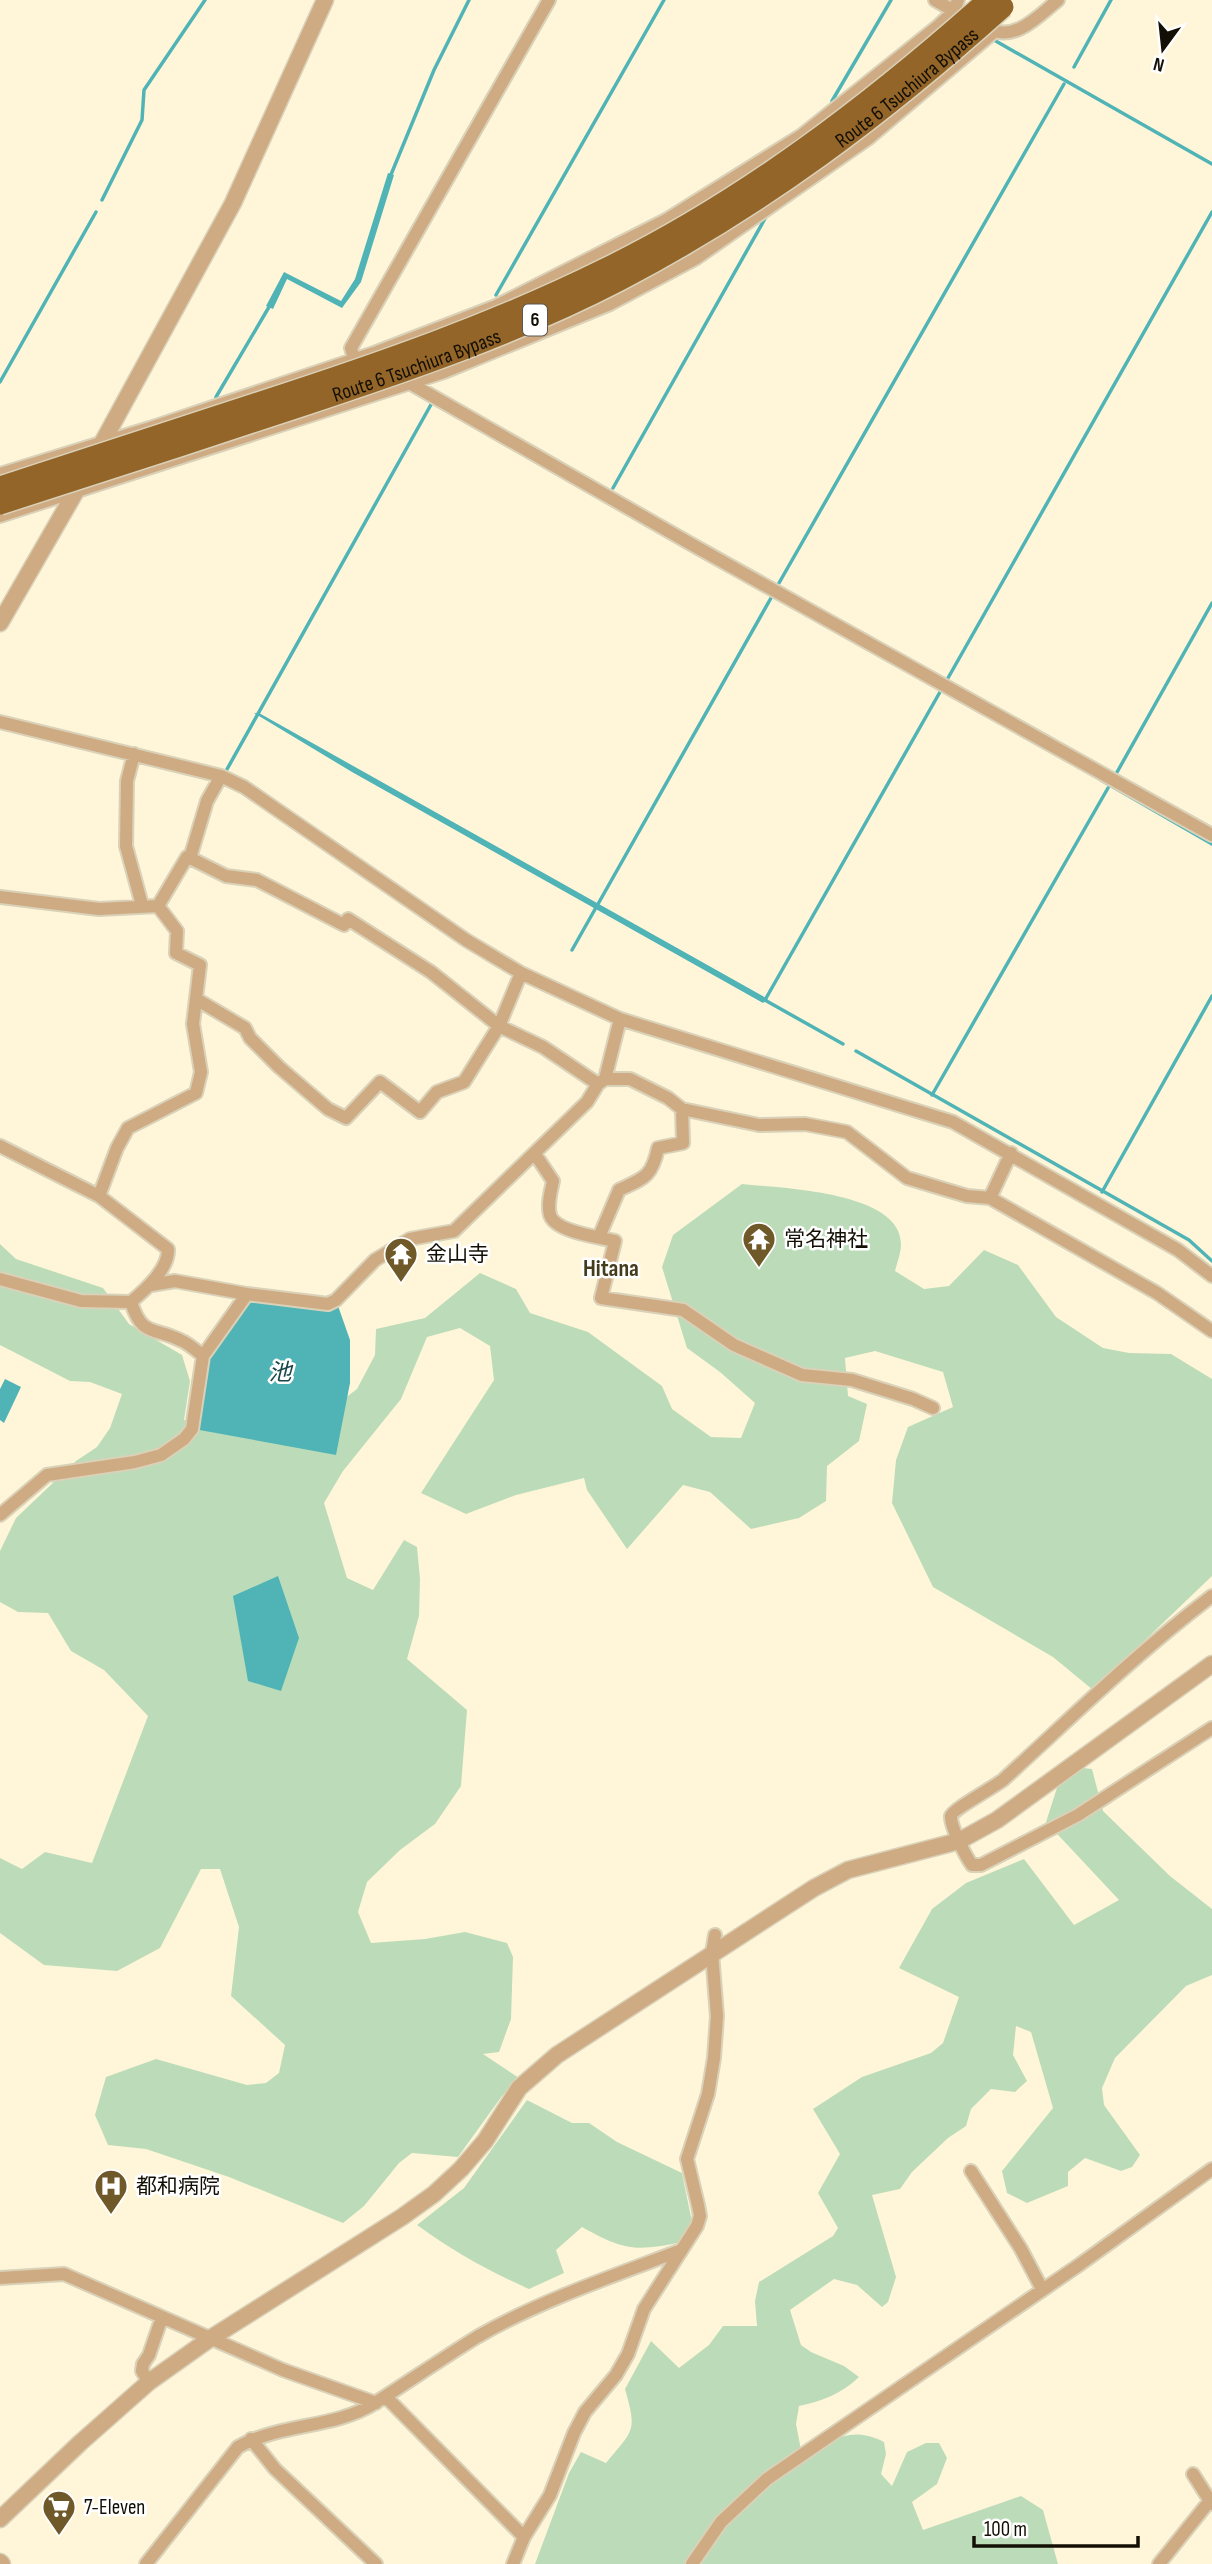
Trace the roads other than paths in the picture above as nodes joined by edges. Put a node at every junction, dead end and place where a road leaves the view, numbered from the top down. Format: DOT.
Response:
graph roads {
  1 [pos="325,0"];
  2 [pos="549,0"];
  3 [pos="935,0"];
  4 [pos="1058,0"];
  5 [pos="996,3"];
  6 [pos="956,6"];
  7 [pos="994,32"];
  8 [pos="354,359"];
  9 [pos="409,382"];
  10 [pos="103,441"];
  11 [pos="0,474"];
  12 [pos="0,487"];
  13 [pos="76,491"];
  14 [pos="0,504"];
  15 [pos="0,516"];
  16 [pos="0,623"];
  17 [pos="0,722"];
  18 [pos="134,754"];
  19 [pos="221,776"];
  20 [pos="1212,835"];
  21 [pos="190,858"];
  22 [pos="0,897"];
  23 [pos="142,905"];
  24 [pos="158,906"];
  25 [pos="521,973"];
  26 [pos="196,999"];
  27 [pos="620,1019"];
  28 [pos="499,1026"];
  29 [pos="602,1082"];
  30 [pos="682,1109"];
  31 [pos="0,1146"];
  32 [pos="1011,1153"];
  33 [pos="534,1154"];
  34 [pos="99,1196"];
  35 [pos="990,1198"];
  36 [pos="599,1237"];
  37 [pos="1212,1276"];
  38 [pos="0,1279"];
  39 [pos="151,1285"];
  40 [pos="247,1294"];
  41 [pos="131,1302"];
  42 [pos="1212,1331"];
  43 [pos="203,1356"];
  44 [pos="933,1409"];
  45 [pos="0,1515"];
  46 [pos="1212,1596"];
  47 [pos="1212,1664"];
  48 [pos="1212,1728"];
  49 [pos="959,1841"];
  50 [pos="715,1935"];
  51 [pos="712,1953"];
  52 [pos="1212,2169"];
  53 [pos="971,2171"];
  54 [pos="679,2251"];
  55 [pos="0,2278"];
  56 [pos="1042,2289"];
  57 [pos="162,2317"];
  58 [pos="211,2338"];
  59 [pos="149,2382"];
  60 [pos="381,2400"];
  61 [pos="251,2439"];
  62 [pos="1193,2474"];
  63 [pos="1211,2501"];
  64 [pos="0,2519"];
  65 [pos="524,2537"];
  66 [pos="146,2564"];
  67 [pos="376,2564"];
  68 [pos="513,2564"];
  69 [pos="692,2564"];
  70 [pos="1159,2564"];
  1 -- 10 [label="street"];
  2 -- 8 [label="street"];
  3 -- 6 [label="street"];
  4 -- 7 [label="street"];
  5 -- 12 [label="highway, Route 6 Tsuchiura Bypass / 6, bridge"];
  5 -- 14 [label="highway, Route 6 Tsuchiura Bypass / 6, bridge"];
  6 -- 7 [label="street"];
  6 -- 8 [label="street"];
  7 -- 9 [label="street"];
  8 -- 9 [label="street"];
  8 -- 10 [label="street"];
  9 -- 13 [label="street"];
  9 -- 20 [label="street"];
  10 -- 11 [label="street"];
  10 -- 13 [label="street"];
  13 -- 15 [label="street"];
  13 -- 16 [label="street"];
  17 -- 18 [label="street"];
  18 -- 19 [label="street"];
  18 -- 23 [label="street"];
  19 -- 21 [label="street"];
  19 -- 25 [label="street"];
  21 -- 24 [label="street"];
  21 -- 28 [label="street"];
  22 -- 23 [label="street"];
  23 -- 24 [label="street"];
  24 -- 26 [label="street"];
  25 -- 27 [label="street"];
  25 -- 28 [label="street"];
  26 -- 28 [label="street"];
  26 -- 34 [label="street"];
  27 -- 29 [label="street"];
  27 -- 32 [label="street"];
  28 -- 29 [label="street"];
  29 -- 30 [label="street"];
  29 -- 33 [label="street"];
  30 -- 35 [label="street"];
  30 -- 36 [label="street"];
  31 -- 34 [label="street"];
  32 -- 35 [label="street"];
  32 -- 37 [label="street"];
  33 -- 36 [label="street"];
  33 -- 40 [label="street"];
  34 -- 39 [label="street"];
  35 -- 42 [label="street"];
  36 -- 44 [label="street"];
  38 -- 41 [label="street"];
  39 -- 40 [label="street"];
  39 -- 41 [label="street"];
  40 -- 43 [label="street"];
  41 -- 43 [label="street"];
  43 -- 45 [label="street"];
  46 -- 49 [label="street"];
  47 -- 49 [label="street"];
  48 -- 49 [label="street"];
  49 -- 51 [label="street"];
  50 -- 51 [label="street"];
  51 -- 54 [label="street"];
  51 -- 58 [label="street"];
  52 -- 56 [label="street"];
  53 -- 56 [label="street"];
  54 -- 60 [label="street"];
  54 -- 65 [label="street"];
  55 -- 57 [label="street"];
  56 -- 69 [label="street"];
  57 -- 58 [label="street"];
  57 -- 59 [label="street"];
  58 -- 59 [label="street"];
  58 -- 60 [label="street"];
  59 -- 64 [label="street"];
  60 -- 61 [label="street"];
  60 -- 65 [label="street"];
  61 -- 66 [label="street"];
  61 -- 67 [label="street"];
  62 -- 63 [label="street"];
  63 -- 70 [label="street"];
  65 -- 68 [label="street"];
}
